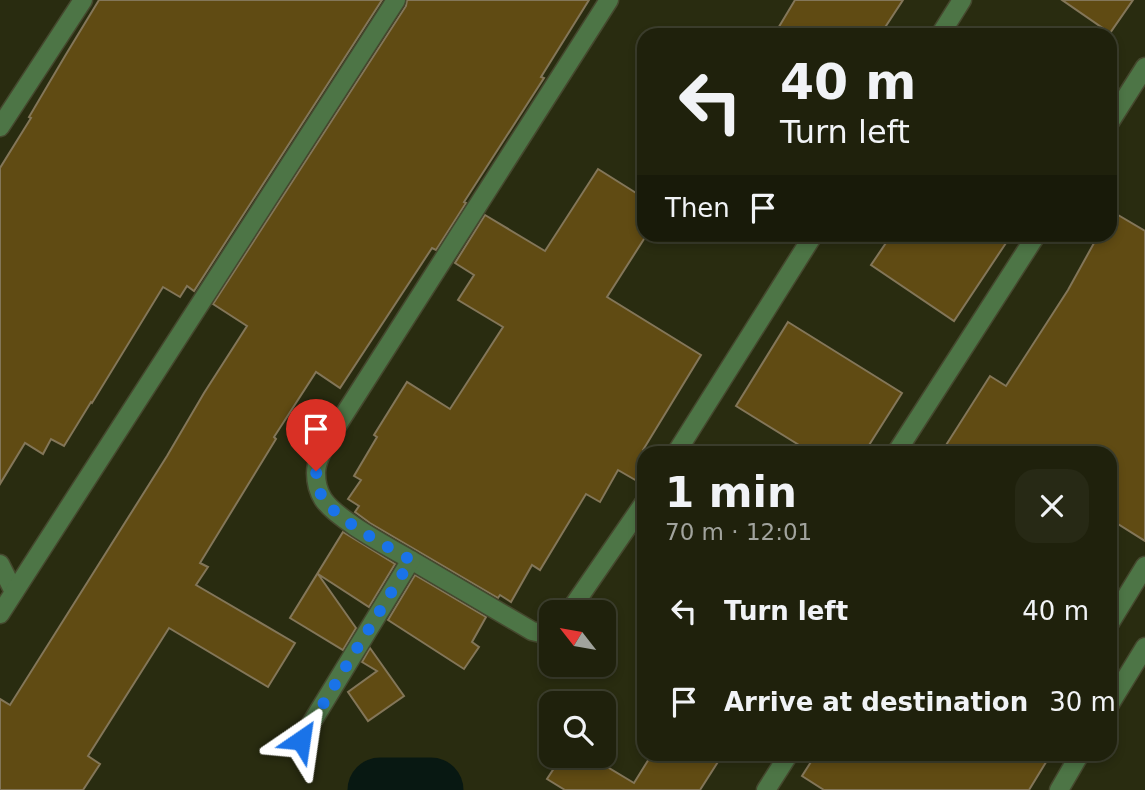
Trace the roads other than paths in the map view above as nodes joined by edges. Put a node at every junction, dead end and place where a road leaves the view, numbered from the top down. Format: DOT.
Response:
graph roads {
  1 [pos="83,0"];
  2 [pos="396,0"];
  3 [pos="609,0"];
  4 [pos="962,0"];
  5 [pos="944,28"];
  6 [pos="1145,67"];
  7 [pos="1117,111"];
  8 [pos="0,127"];
  9 [pos="809,242"];
  10 [pos="1032,242"];
  11 [pos="680,446"];
  12 [pos="901,446"];
  13 [pos="637,513"];
  14 [pos="411,560"];
  15 [pos="0,564"];
  16 [pos="1145,566"];
  17 [pos="14,592"];
  18 [pos="577,600"];
  19 [pos="1117,612"];
  20 [pos="0,614"];
  21 [pos="539,633"];
  22 [pos="1145,647"];
  23 [pos="1117,693"];
  24 [pos="301,740"];
  25 [pos="785,761"];
  26 [pos="1076,761"];
  27 [pos="766,790"];
  28 [pos="1059,790"];
  1 -- 8 [label="street"];
  2 -- 17 [label="street"];
  3 -- 14 [label="street"];
  4 -- 5 [label="street"];
  6 -- 7 [label="street"];
  9 -- 11 [label="street"];
  10 -- 12 [label="street"];
  13 -- 18 [label="street"];
  14 -- 21 [label="street"];
  14 -- 24 [label="street"];
  15 -- 17 [label="street"];
  16 -- 19 [label="street"];
  17 -- 20 [label="street"];
  22 -- 23 [label="street"];
  25 -- 27 [label="street"];
  26 -- 28 [label="street"];
}
